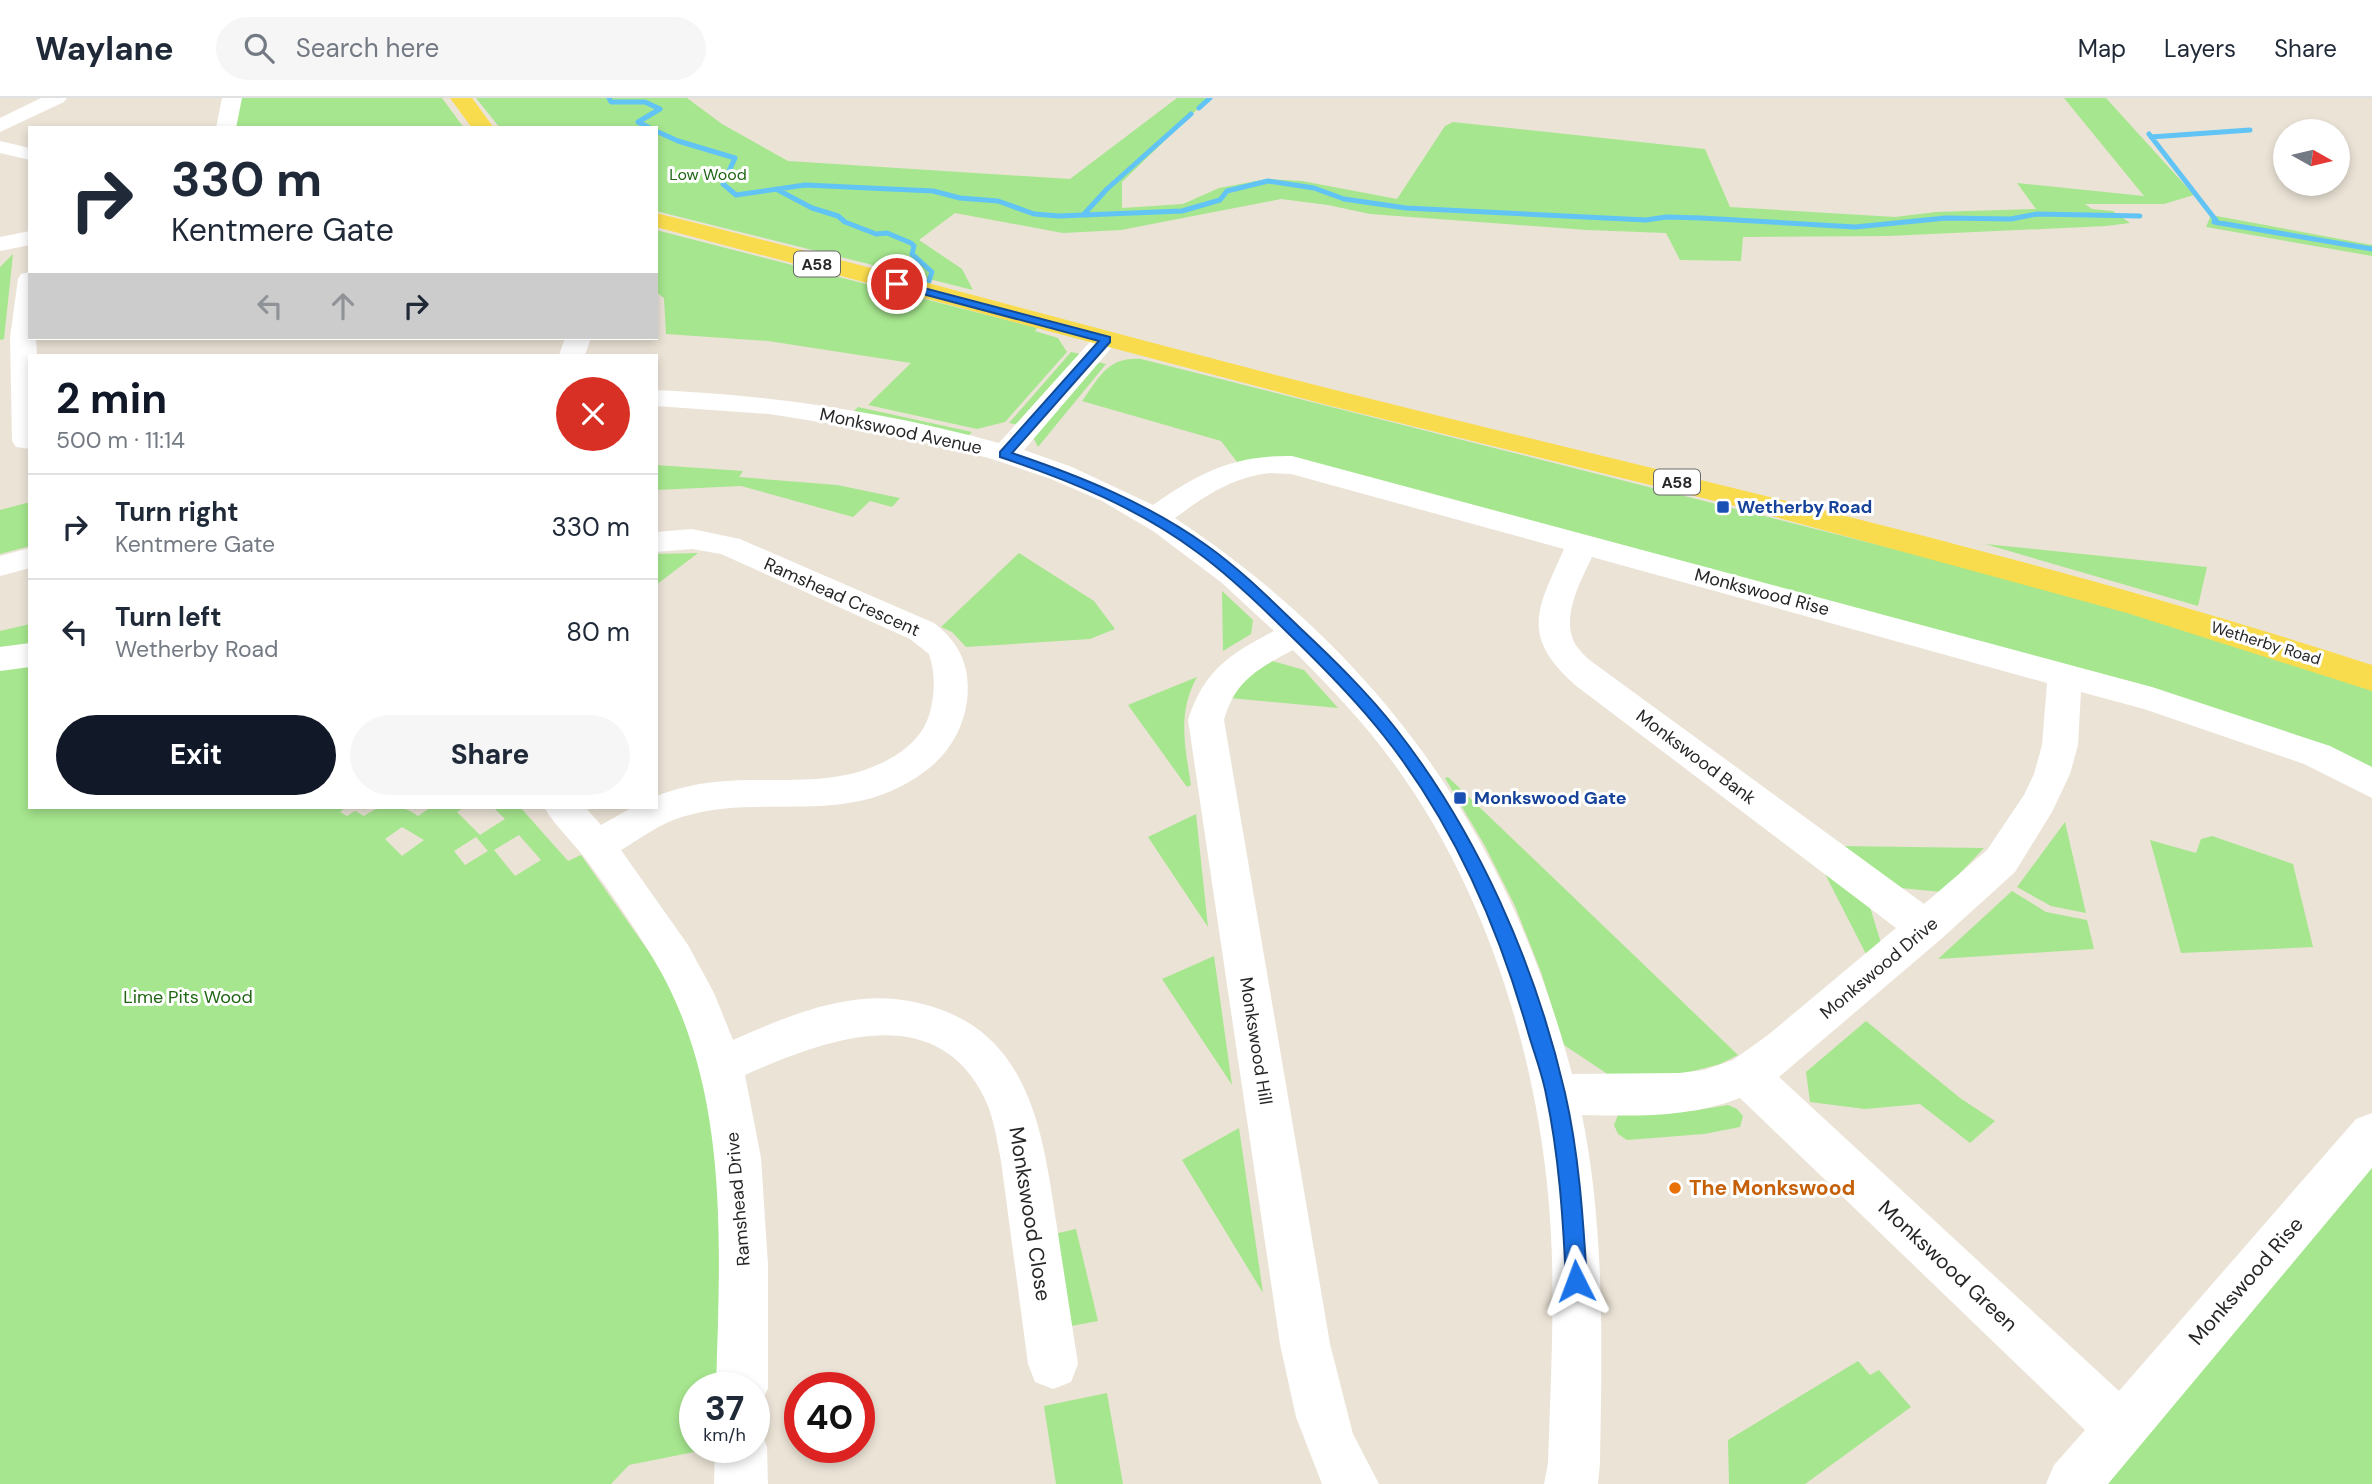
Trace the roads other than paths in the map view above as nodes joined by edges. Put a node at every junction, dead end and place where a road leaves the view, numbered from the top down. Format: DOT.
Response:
graph roads {
  1 [pos="57,98"];
  2 [pos="232,98"];
  3 [pos="461,98"];
  4 [pos="0,126"];
  5 [pos="226,126"];
  6 [pos="482,126"];
  7 [pos="0,147"];
  8 [pos="28,154"];
  9 [pos="658,221"];
  10 [pos="28,238"];
  11 [pos="0,244"];
  12 [pos="28,296"];
  13 [pos="1106,339"];
  14 [pos="658,398"];
  15 [pos="19,443"];
  16 [pos="1004,454"];
  17 [pos="1154,519"];
  18 [pos="658,542"];
  19 [pos="1582,543"];
  20 [pos="28,559"];
  21 [pos="0,566"];
  22 [pos="1297,634"];
  23 [pos="28,655"];
  24 [pos="0,659"];
  25 [pos="2065,674"];
  26 [pos="2372,678"];
  27 [pos="2372,784"];
  28 [pos="565,809"];
  29 [pos="597,846"];
  30 [pos="1926,928"];
  31 [pos="721,1065"];
  32 [pos="1746,1075"];
  33 [pos="1556,1094"];
  34 [pos="2372,1134"];
  35 [pos="1053,1364"];
  36 [pos="742,1372"];
  37 [pos="2120,1427"];
  38 [pos="741,1463"];
  39 [pos="741,1484"];
  40 [pos="1352,1484"];
  41 [pos="1571,1484"];
  42 [pos="2073,1484"];
  1 -- 4 [label="street"];
  2 -- 5 [label="street"];
  3 -- 6 [label="main road"];
  7 -- 8 [label="street"];
  9 -- 13 [label="main road, Wetherby Road / A58"];
  10 -- 11 [label="street"];
  12 -- 15 [label="street"];
  13 -- 16 [label="street"];
  13 -- 26 [label="main road, Wetherby Road / A58"];
  14 -- 16 [label="street, Monkswood Avenue"];
  16 -- 17 [label="street, Monkswood Avenue"];
  17 -- 19 [label="street, Monkswood Rise"];
  17 -- 22 [label="street, Monkswood Avenue"];
  18 -- 29 [label="street, Ramshead Crescent"];
  19 -- 25 [label="street, Monkswood Rise"];
  19 -- 30 [label="street, Monkswood Bank"];
  20 -- 21 [label="street"];
  22 -- 33 [label="street, Monkswood Avenue"];
  22 -- 40 [label="street, Monkswood Hill"];
  23 -- 24 [label="street"];
  25 -- 27 [label="street, Monkswood Rise"];
  25 -- 30 [label="street, Monkswood Drive"];
  28 -- 29 [label="street, Ramshead Drive"];
  29 -- 31 [label="street, Ramshead Drive"];
  30 -- 32 [label="street, Monkswood Drive"];
  31 -- 35 [label="street, Monkswood Close"];
  31 -- 36 [label="street, Ramshead Drive"];
  32 -- 33 [label="street, Monkswood Drive"];
  32 -- 37 [label="street, Monkswood Green"];
  33 -- 41 [label="street, Monkswood Avenue"];
  34 -- 37 [label="street, Monkswood Rise"];
  37 -- 42 [label="street, Monkswood Rise"];
  38 -- 39 [label="street"];
}
